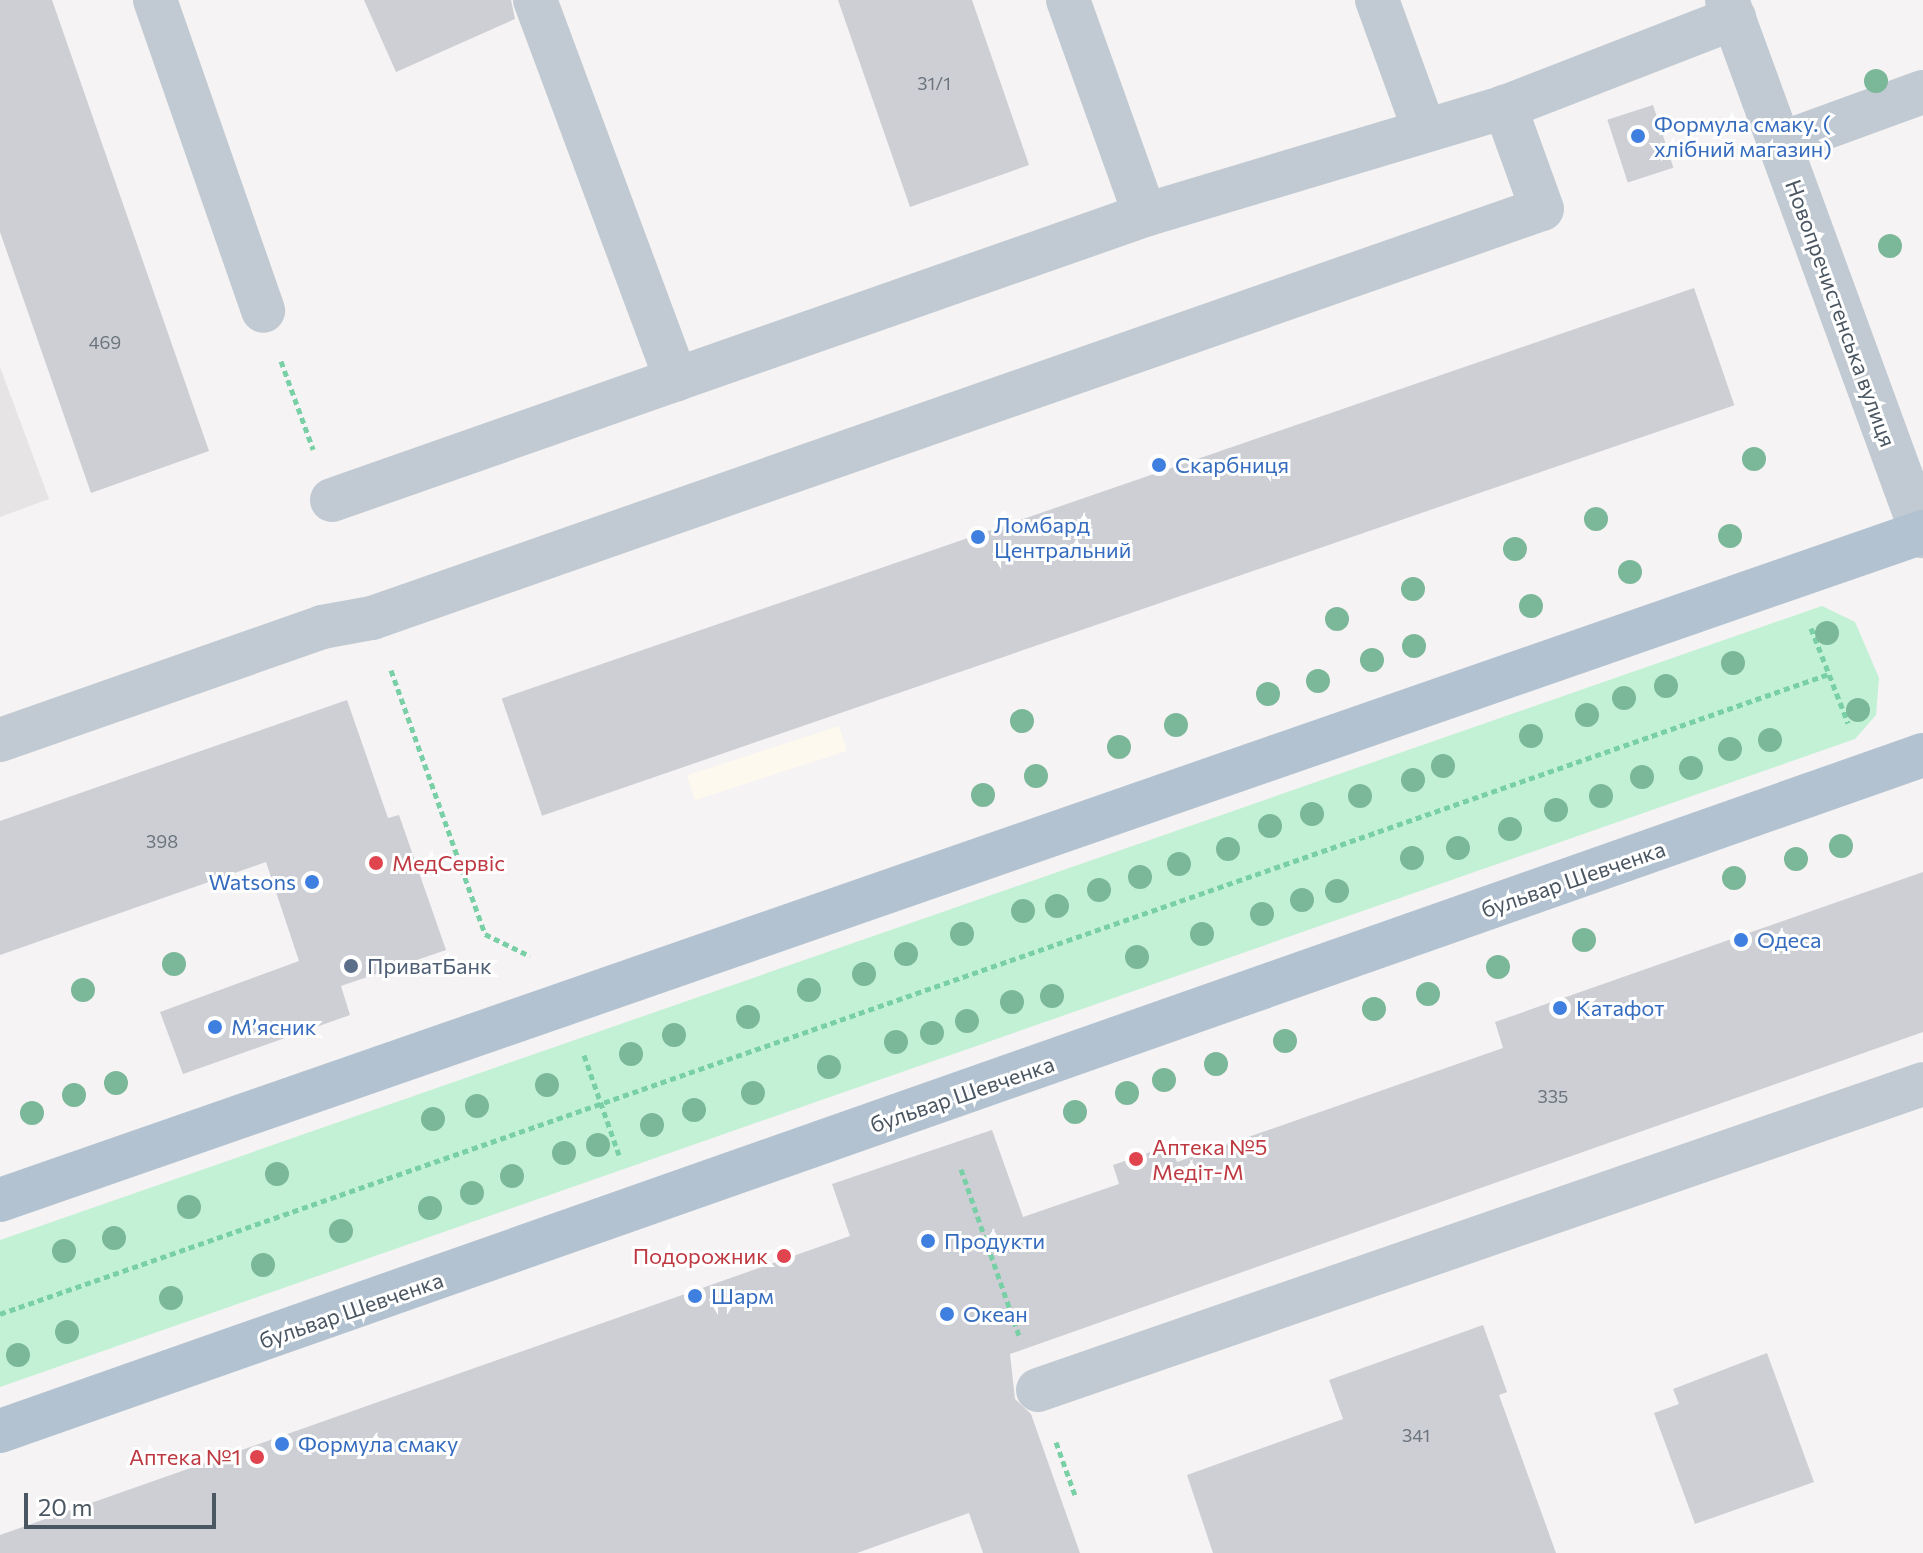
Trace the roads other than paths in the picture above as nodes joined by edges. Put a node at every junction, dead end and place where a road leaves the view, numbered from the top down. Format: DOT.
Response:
graph roads {
  1 [pos="155,0"];
  2 [pos="535,0"];
  3 [pos="1068,0"];
  4 [pos="1377,0"];
  5 [pos="1730,9"];
  6 [pos="1923,92"];
  7 [pos="1505,107"];
  8 [pos="1424,129"];
  9 [pos="1780,144"];
  10 [pos="1145,215"];
  11 [pos="263,311"];
  12 [pos="676,380"];
  13 [pos="332,500"];
  14 [pos="1923,534"];
  15 [pos="0,740"];
  16 [pos="1923,755"];
  17 [pos="1923,1084"];
  18 [pos="0,1200"];
  19 [pos="1038,1390"];
  20 [pos="0,1431"];
  1 -- 11 [label="street"];
  2 -- 12 [label="street"];
  3 -- 10 [label="street"];
  4 -- 8 [label="street"];
  5 -- 7 [label="street"];
  5 -- 9 [label="street, Новопречистенська вулиця"];
  6 -- 9 [label="street"];
  7 -- 8 [label="street"];
  7 -- 15 [label="street"];
  8 -- 10 [label="street"];
  9 -- 14 [label="street, Новопречистенська вулиця"];
  10 -- 12 [label="street"];
  12 -- 13 [label="street"];
  14 -- 18 [label="main road"];
  16 -- 20 [label="main road, бульвар Шевченка"];
  17 -- 19 [label="street"];
}
